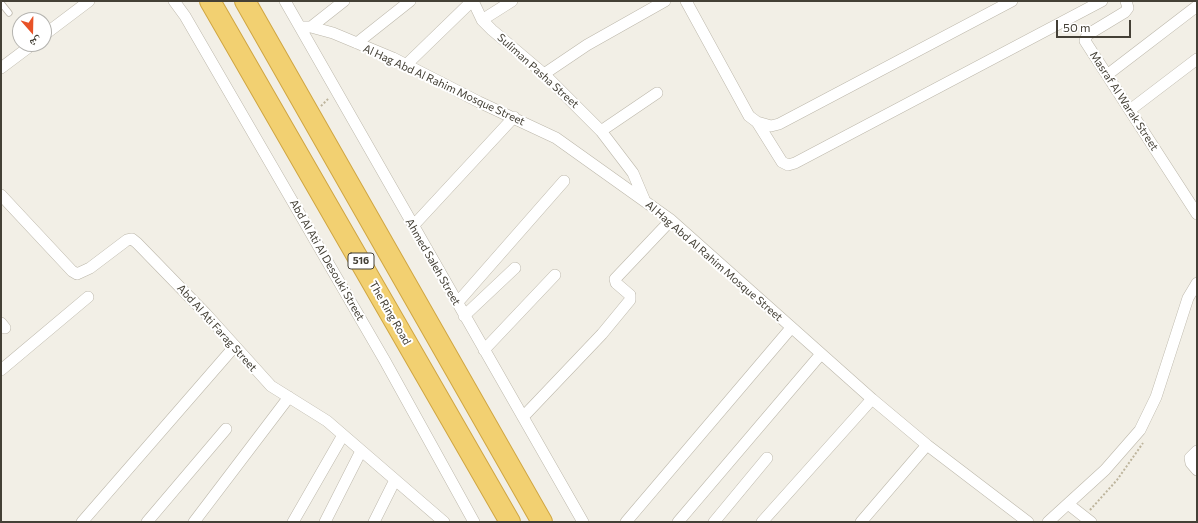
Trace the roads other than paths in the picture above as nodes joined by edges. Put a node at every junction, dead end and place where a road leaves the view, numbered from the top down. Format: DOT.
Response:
graph roads {
  1 [pos="89,1"];
  2 [pos="174,1"];
  3 [pos="210,1"];
  4 [pos="245,1"];
  5 [pos="285,1"];
  6 [pos="344,1"];
  7 [pos="410,1"];
  8 [pos="472,1"];
  9 [pos="512,1"];
  10 [pos="665,1"];
  11 [pos="686,1"];
  12 [pos="1012,1"];
  13 [pos="1102,1"];
  14 [pos="1,2"];
  15 [pos="1129,2"];
  16 [pos="1197,6"];
  17 [pos="9,13"];
  18 [pos="482,20"];
  19 [pos="300,27"];
  20 [pos="311,28"];
  21 [pos="52,29"];
  22 [pos="357,43"];
  23 [pos="22,52"];
  24 [pos="1197,59"];
  25 [pos="406,65"];
  26 [pos="1,68"];
  27 [pos="544,74"];
  28 [pos="1107,75"];
  29 [pos="657,93"];
  30 [pos="1130,110"];
  31 [pos="514,118"];
  32 [pos="757,122"];
  33 [pos="601,131"];
  34 [pos="564,181"];
  35 [pos="1,195"];
  36 [pos="644,200"];
  37 [pos="1197,214"];
  38 [pos="671,220"];
  39 [pos="413,226"];
  40 [pos="515,268"];
  41 [pos="555,275"];
  42 [pos="1197,283"];
  43 [pos="88,297"];
  44 [pos="457,303"];
  45 [pos="464,316"];
  46 [pos="792,328"];
  47 [pos="234,346"];
  48 [pos="484,350"];
  49 [pos="821,354"];
  50 [pos="1,370"];
  51 [pos="289,397"];
  52 [pos="872,399"];
  53 [pos="523,417"];
  54 [pos="226,429"];
  55 [pos="343,435"];
  56 [pos="927,445"];
  57 [pos="361,450"];
  58 [pos="1197,451"];
  59 [pos="767,458"];
  60 [pos="1197,470"];
  61 [pos="395,480"];
  62 [pos="1068,504"];
  63 [pos="82,522"];
  64 [pos="147,522"];
  65 [pos="194,522"];
  66 [pos="293,522"];
  67 [pos="325,522"];
  68 [pos="374,522"];
  69 [pos="444,522"];
  70 [pos="474,522"];
  71 [pos="510,522"];
  72 [pos="542,522"];
  73 [pos="583,522"];
  74 [pos="626,522"];
  75 [pos="678,522"];
  76 [pos="714,522"];
  77 [pos="762,522"];
  78 [pos="861,522"];
  79 [pos="1028,522"];
  80 [pos="1048,522"];
  81 [pos="1091,522"];
  1 -- 21 [label="street"];
  2 -- 70 [label="street, Abd Al Ati Al Desouki Street"];
  3 -- 71 [label="highway, The Ring Road / 516"];
  4 -- 72 [label="highway, 516"];
  5 -- 19 [label="street, Ahmed Saleh Street"];
  6 -- 20 [label="street"];
  7 -- 22 [label="street"];
  8 -- 18 [label="street, Suliman Pasha Street"];
  8 -- 25 [label="street"];
  9 -- 18 [label="street"];
  10 -- 27 [label="street"];
  11 -- 32 [label="street"];
  12 -- 32 [label="street"];
  13 -- 32 [label="street"];
  14 -- 17 [label="lane"];
  15 -- 28 [label="street, Masraf Al Warak Street"];
  16 -- 28 [label="street"];
  18 -- 27 [label="street, Suliman Pasha Street"];
  19 -- 20 [label="street, Al Hag Abd Al Rahim Mosque Street"];
  19 -- 39 [label="street, Ahmed Saleh Street"];
  20 -- 22 [label="street, Al Hag Abd Al Rahim Mosque Street"];
  22 -- 25 [label="street, Al Hag Abd Al Rahim Mosque Street"];
  23 -- 26 [label="street"];
  24 -- 30 [label="street"];
  25 -- 31 [label="street, Al Hag Abd Al Rahim Mosque Street"];
  27 -- 33 [label="street, Suliman Pasha Street"];
  28 -- 30 [label="street, Masraf Al Warak Street"];
  29 -- 33 [label="street"];
  30 -- 37 [label="street, Masraf Al Warak Street"];
  31 -- 36 [label="street, Al Hag Abd Al Rahim Mosque Street"];
  31 -- 39 [label="street"];
  33 -- 36 [label="street, Suliman Pasha Street"];
  34 -- 44 [label="street"];
  35 -- 47 [label="street, Abd Al Ati Farag Street"];
  36 -- 38 [label="street, Al Hag Abd Al Rahim Mosque Street"];
  38 -- 46 [label="street, Al Hag Abd Al Rahim Mosque Street"];
  38 -- 53 [label="street"];
  39 -- 44 [label="street, Ahmed Saleh Street"];
  40 -- 45 [label="street"];
  41 -- 48 [label="street"];
  42 -- 62 [label="street"];
  43 -- 50 [label="street"];
  44 -- 45 [label="street, Ahmed Saleh Street"];
  45 -- 48 [label="street, Ahmed Saleh Street"];
  46 -- 49 [label="street, Al Hag Abd Al Rahim Mosque Street"];
  46 -- 74 [label="street"];
  47 -- 51 [label="street, Abd Al Ati Farag Street"];
  47 -- 63 [label="street"];
  48 -- 53 [label="street, Ahmed Saleh Street"];
  49 -- 52 [label="street, Al Hag Abd Al Rahim Mosque Street"];
  49 -- 75 [label="street"];
  51 -- 55 [label="street, Abd Al Ati Farag Street"];
  51 -- 65 [label="street"];
  52 -- 56 [label="street, Al Hag Abd Al Rahim Mosque Street"];
  52 -- 77 [label="street"];
  53 -- 73 [label="street, Ahmed Saleh Street"];
  54 -- 64 [label="street"];
  55 -- 57 [label="street, Abd Al Ati Farag Street"];
  55 -- 66 [label="street"];
  56 -- 78 [label="street"];
  56 -- 79 [label="street, Al Hag Abd Al Rahim Mosque Street"];
  57 -- 61 [label="street, Abd Al Ati Farag Street"];
  57 -- 67 [label="street"];
  58 -- 60 [label="street"];
  59 -- 76 [label="street"];
  61 -- 68 [label="street"];
  61 -- 69 [label="street, Abd Al Ati Farag Street"];
  62 -- 80 [label="street"];
  62 -- 81 [label="street"];
}
